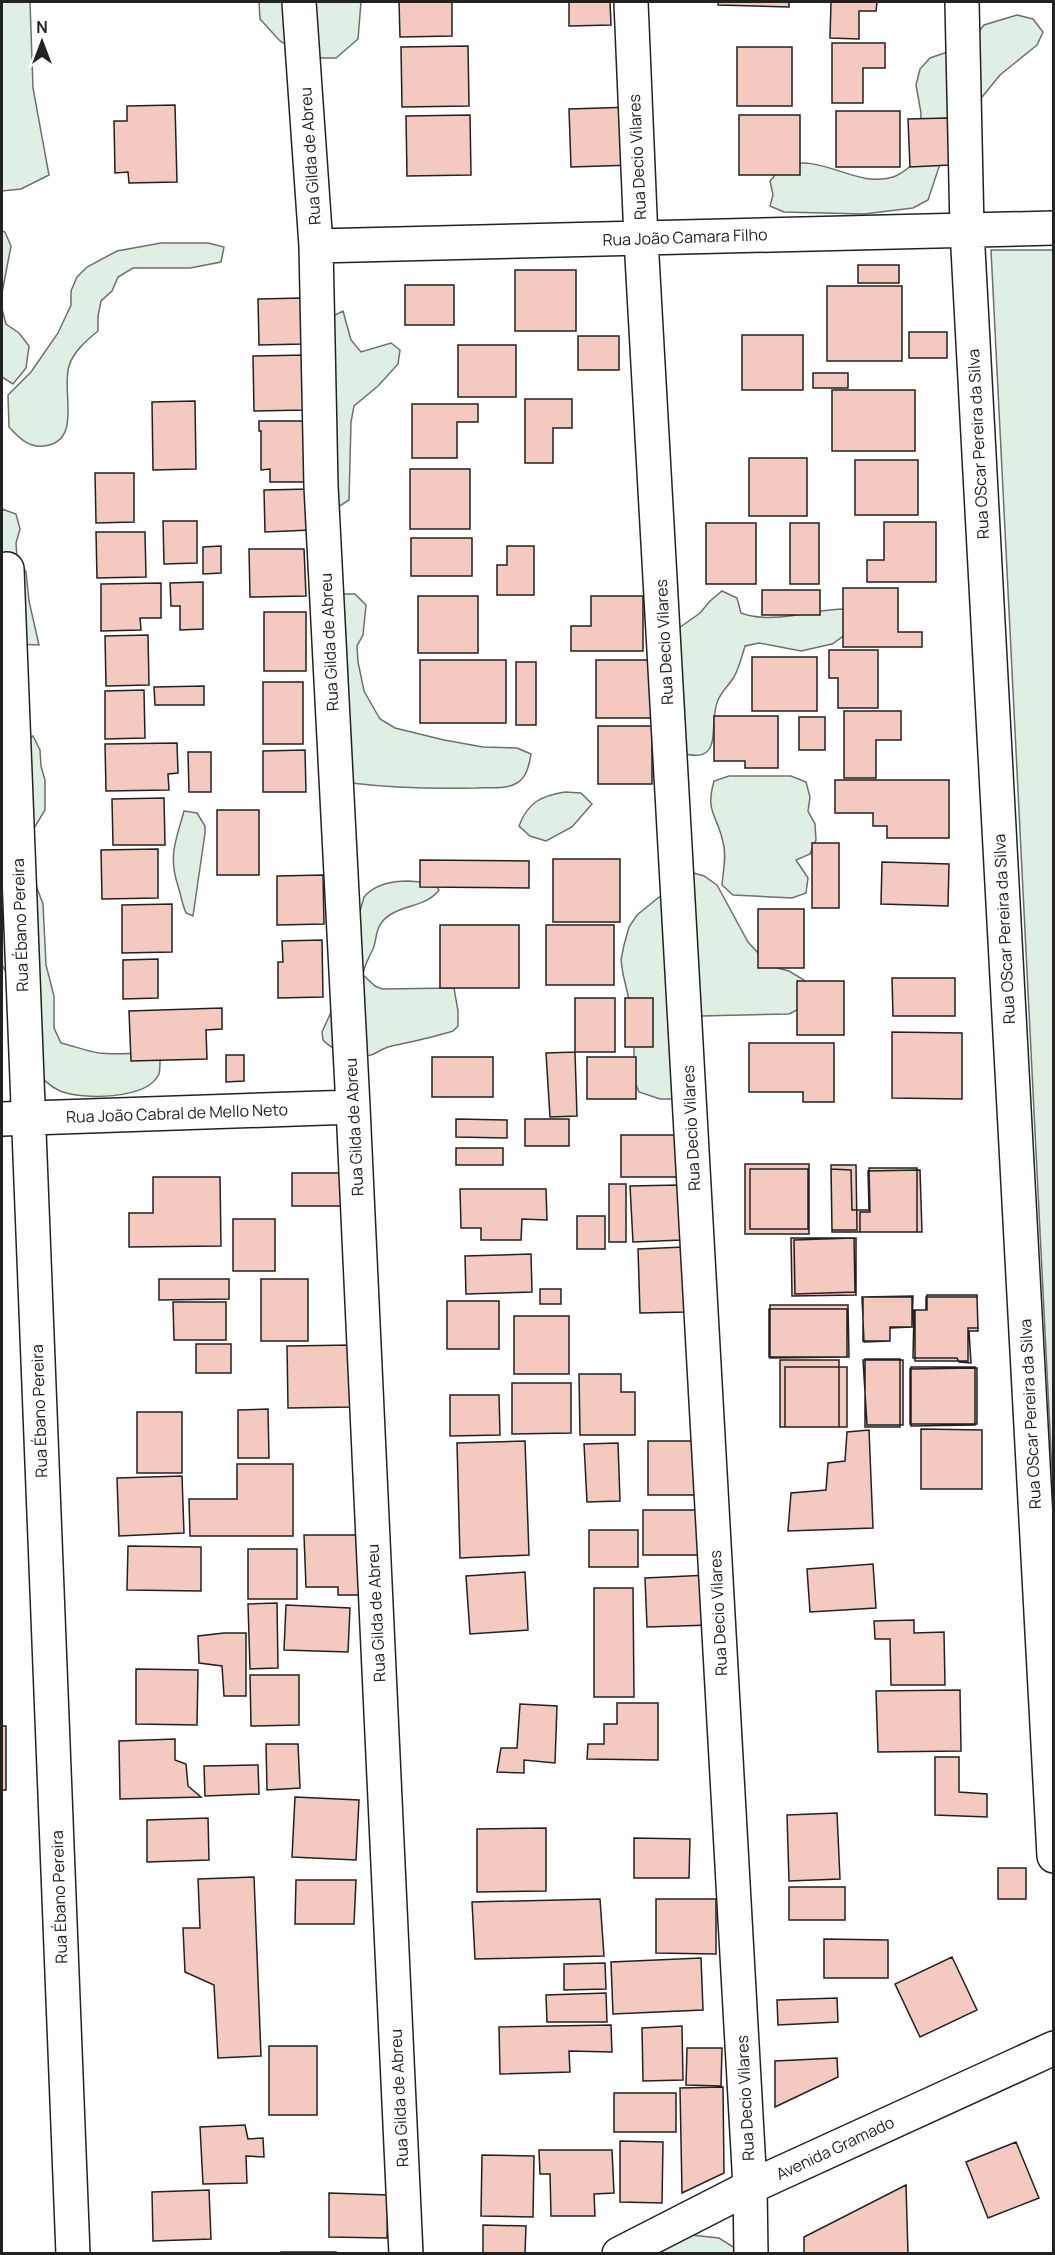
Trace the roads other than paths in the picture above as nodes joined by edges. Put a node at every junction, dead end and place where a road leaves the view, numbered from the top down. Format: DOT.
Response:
graph roads {
  1 [pos="299,2"];
  2 [pos="630,2"];
  3 [pos="962,2"];
  4 [pos="1053,228"];
  5 [pos="967,230"];
  6 [pos="641,238"];
  7 [pos="316,246"];
  8 [pos="7,569"];
  9 [pos="353,1107"];
  10 [pos="15,1119"];
  11 [pos="1053,1856"];
  12 [pos="1053,2048"];
  13 [pos="750,2187"];
  14 [pos="73,2253"];
  15 [pos="406,2253"];
  16 [pos="619,2253"];
  17 [pos="751,2253"];
  1 -- 7 [label="street, Rua Gilda de Abreu"];
  2 -- 6 [label="street, Rua Decio Vilares"];
  3 -- 5 [label="street, Rua OScar Pereira da Silva"];
  4 -- 5 [label="street, Rua João Camara Filho"];
  5 -- 6 [label="street, Rua João Camara Filho"];
  5 -- 11 [label="street, Rua OScar Pereira da Silva"];
  6 -- 7 [label="street, Rua João Camara Filho"];
  6 -- 13 [label="street, Rua Decio Vilares"];
  7 -- 9 [label="street, Rua Gilda de Abreu"];
  8 -- 10 [label="street, Rua Ébano Pereira"];
  9 -- 10 [label="street, Rua João Cabral de Mello Neto"];
  9 -- 15 [label="street, Rua Gilda de Abreu"];
  10 -- 14 [label="street, Rua Ébano Pereira"];
  12 -- 13 [label="street, Avenida Gramado"];
  13 -- 16 [label="street, Avenida Gramado"];
  13 -- 17 [label="street, Rua Decio Vilares"];
}
